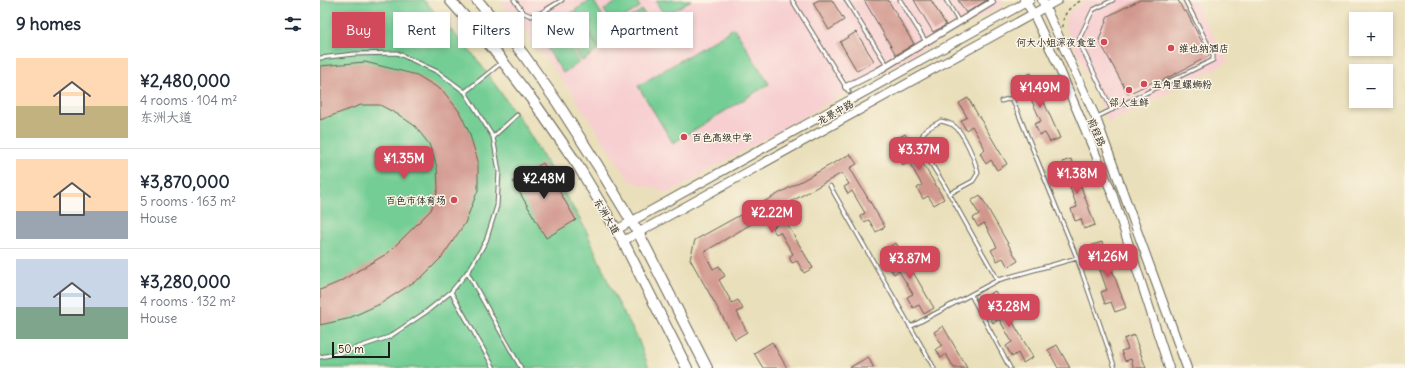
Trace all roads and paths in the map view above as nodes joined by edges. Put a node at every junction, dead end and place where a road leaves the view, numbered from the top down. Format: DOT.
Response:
graph roads {
  1 [pos="450,0"];
  2 [pos="477,0"];
  3 [pos="514,0"];
  4 [pos="562,0"];
  5 [pos="792,0"];
  6 [pos="846,0"];
  7 [pos="900,0"];
  8 [pos="946,0"];
  9 [pos="991,0"];
  10 [pos="1058,0"];
  11 [pos="1113,0"];
  12 [pos="1185,0"];
  13 [pos="1026,1"];
  14 [pos="1043,4"];
  15 [pos="1033,13"];
  16 [pos="959,22"];
  17 [pos="926,42"];
  18 [pos="320,58"];
  19 [pos="503,62"];
  20 [pos="887,65"];
  21 [pos="847,89"];
  22 [pos="465,92"];
  23 [pos="1001,101"];
  24 [pos="1112,110"];
  25 [pos="517,115"];
  26 [pos="1096,118"];
  27 [pos="493,137"];
  28 [pos="830,186"];
  29 [pos="949,194"];
  30 [pos="631,222"];
  31 [pos="616,230"];
  32 [pos="638,232"];
  33 [pos="623,242"];
  34 [pos="1077,258"];
  35 [pos="467,272"];
  36 [pos="998,280"];
  37 [pos="451,292"];
  38 [pos="971,295"];
  39 [pos="910,327"];
  40 [pos="320,357"];
  41 [pos="494,368"];
  42 [pos="521,368"];
  43 [pos="687,368"];
  44 [pos="707,368"];
  45 [pos="934,368"];
  46 [pos="1010,368"];
  47 [pos="1115,368"];
  48 [pos="1169,368"];
  49 [pos="1187,368"];
  1 -- 19 [label="main road, 东洲大道"];
  2 -- 30 [label="main road, 东洲大道"];
  3 -- 4 [label="lane"];
  5 -- 21 [label="lane"];
  6 -- 20 [label="lane"];
  7 -- 17 [label="lane"];
  8 -- 16 [label="lane"];
  9 -- 16 [label="street"];
  10 -- 14 [label="street, 龙景中路"];
  11 -- 24 [label="lane"];
  12 -- 24 [label="lane"];
  13 -- 15 [label="street, 前程路"];
  13 -- 30 [label="street, 龙景中路"];
  14 -- 15 [label="street, 龙景中路"];
  14 -- 26 [label="street, 前程路"];
  15 -- 32 [label="street, 龙景中路"];
  15 -- 48 [label="street, 前程路"];
  16 -- 17 [label="street"];
  17 -- 20 [label="street"];
  18 -- 22 [label="lane"];
  19 -- 22 [label="lane"];
  19 -- 31 [label="main road, 东洲大道"];
  20 -- 21 [label="street"];
  22 -- 27 [label="lane"];
  23 -- 34 [label="lane"];
  24 -- 26 [label="lane"];
  25 -- 27 [label="lane"];
  26 -- 49 [label="street, 前程路"];
  27 -- 35 [label="lane"];
  28 -- 39 [label="lane"];
  29 -- 29 [label="lane"];
  29 -- 36 [label="lane"];
  30 -- 31 [label="street, 龙景中路"];
  30 -- 32 [label="main road, 东洲大道"];
  31 -- 33 [label="main road, 东洲大道"];
  32 -- 33 [label="street, 龙景中路"];
  32 -- 44 [label="main road, 东洲大道"];
  33 -- 43 [label="main road, 东洲大道"];
  34 -- 36 [label="lane"];
  34 -- 47 [label="lane"];
  35 -- 37 [label="lane"];
  35 -- 42 [label="lane"];
  36 -- 38 [label="lane"];
  37 -- 40 [label="lane"];
  37 -- 41 [label="lane"];
  38 -- 39 [label="lane"];
  38 -- 46 [label="lane"];
  39 -- 45 [label="lane"];
}
